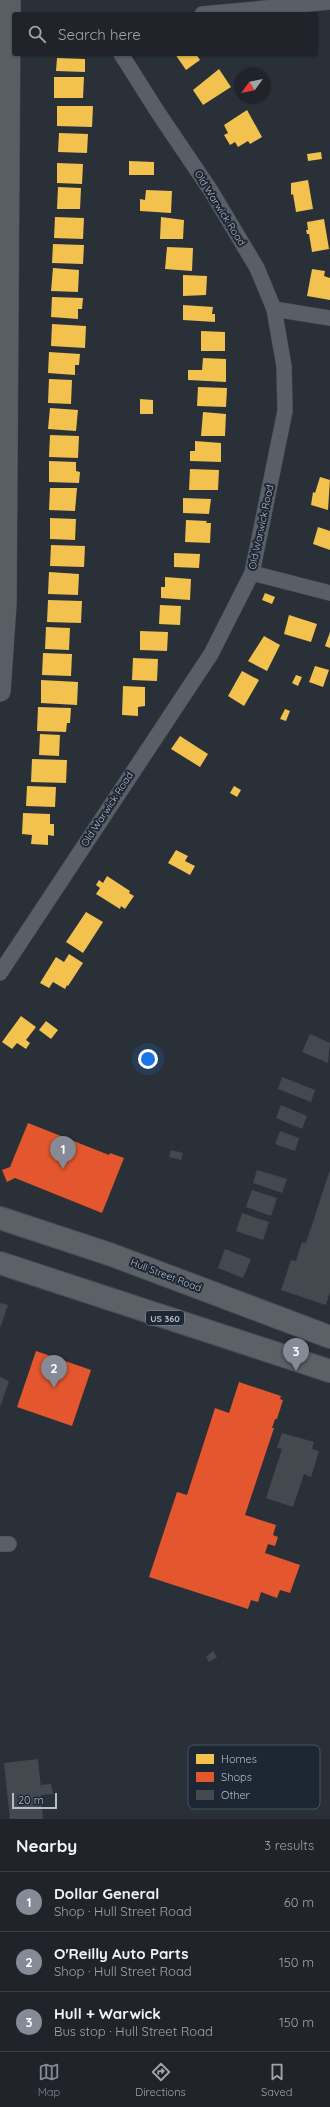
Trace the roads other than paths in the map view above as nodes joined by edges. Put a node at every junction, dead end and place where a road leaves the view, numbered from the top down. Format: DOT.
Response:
graph roads {
  1 [pos="10,0"];
  2 [pos="330,2"];
  3 [pos="223,12"];
  4 [pos="8,31"];
  5 [pos="122,56"];
  6 [pos="274,309"];
  7 [pos="330,318"];
  8 [pos="252,573"];
  9 [pos="330,593"];
  10 [pos="0,692"];
  11 [pos="0,973"];
  12 [pos="0,1218"];
  13 [pos="0,1263"];
  14 [pos="330,1337"];
  15 [pos="330,1371"];
  1 -- 4 [label="main road"];
  2 -- 3 [label="street"];
  4 -- 10 [label="main road"];
  5 -- 6 [label="street, Old Warwick Road"];
  6 -- 7 [label="street"];
  6 -- 8 [label="street, Old Warwick Road"];
  8 -- 9 [label="street"];
  8 -- 11 [label="street, Old Warwick Road"];
  12 -- 14 [label="main road, Hull Street Road"];
  13 -- 15 [label="main road, US 360"];
}
